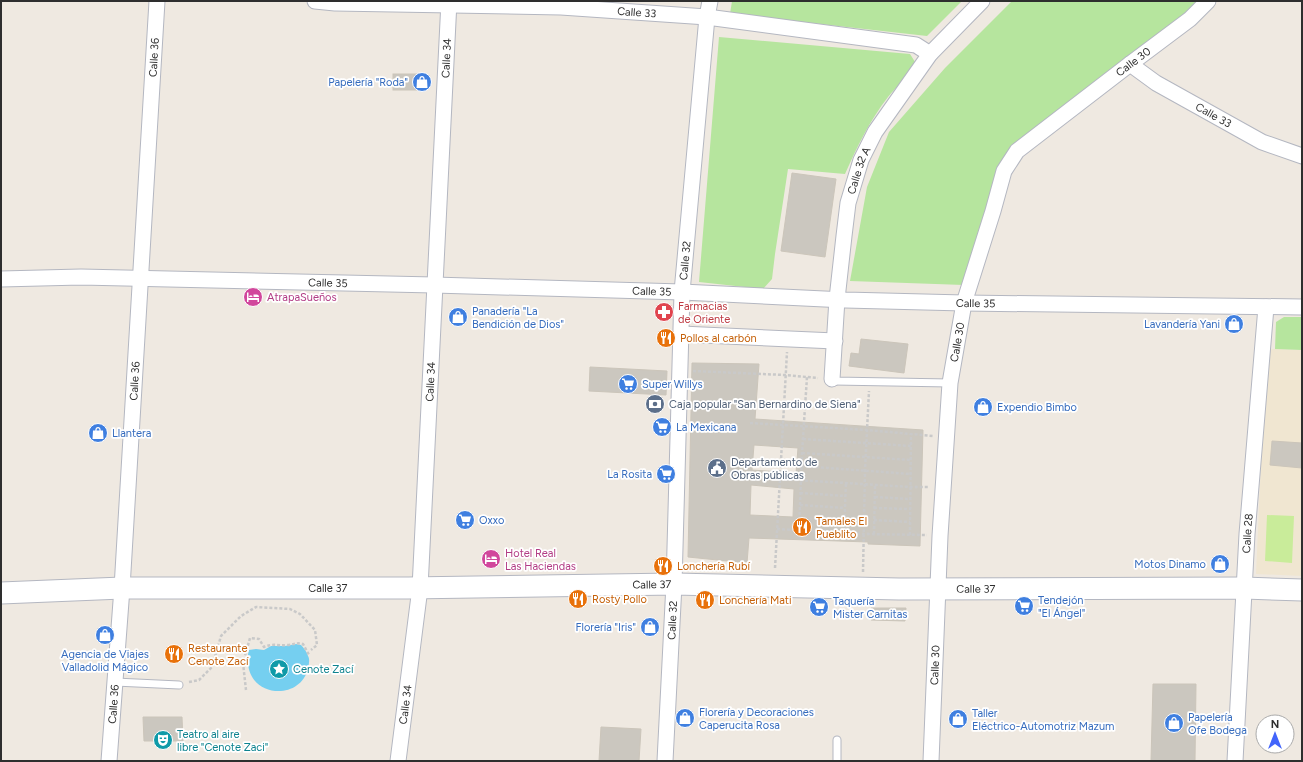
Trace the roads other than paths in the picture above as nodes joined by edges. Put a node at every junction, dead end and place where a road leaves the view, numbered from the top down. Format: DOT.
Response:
graph roads {
  1 [pos="157,1"];
  2 [pos="315,1"];
  3 [pos="710,1"];
  4 [pos="982,1"];
  5 [pos="1208,1"];
  6 [pos="449,2"];
  7 [pos="707,17"];
  8 [pos="930,54"];
  9 [pos="1130,64"];
  10 [pos="1302,156"];
  11 [pos="1,279"];
  12 [pos="140,279"];
  13 [pos="434,285"];
  14 [pos="682,292"];
  15 [pos="837,299"];
  16 [pos="964,303"];
  17 [pos="1266,307"];
  18 [pos="1302,307"];
  19 [pos="681,334"];
  20 [pos="835,341"];
  21 [pos="832,379"];
  22 [pos="950,382"];
  23 [pos="674,584"];
  24 [pos="122,588"];
  25 [pos="420,588"];
  26 [pos="1244,588"];
  27 [pos="938,589"];
  28 [pos="1302,590"];
  29 [pos="1,593"];
  30 [pos="114,682"];
  31 [pos="179,684"];
  32 [pos="837,740"];
  33 [pos="109,761"];
  34 [pos="398,761"];
  35 [pos="665,761"];
  36 [pos="837,761"];
  37 [pos="932,761"];
  38 [pos="1235,761"];
  1 -- 12 [label="street, Calle 36"];
  2 -- 6 [label="street, Calle 33"];
  3 -- 7 [label="street, Calle 32"];
  4 -- 8 [label="street, Calle 32 A"];
  5 -- 9 [label="street, Calle 30"];
  6 -- 7 [label="street, Calle 33"];
  6 -- 13 [label="street, Calle 34"];
  7 -- 8 [label="street, Calle 33"];
  7 -- 14 [label="street, Calle 32"];
  8 -- 15 [label="street, Calle 32 A"];
  9 -- 10 [label="street, Calle 33"];
  9 -- 16 [label="street, Calle 30"];
  11 -- 12 [label="street, Calle 35"];
  12 -- 13 [label="street, Calle 35"];
  12 -- 24 [label="street, Calle 36"];
  13 -- 14 [label="street, Calle 35"];
  13 -- 25 [label="street, Calle 34"];
  14 -- 15 [label="street, Calle 35"];
  14 -- 19 [label="street, Calle 32"];
  15 -- 16 [label="street, Calle 35"];
  15 -- 20 [label="street, Calle 32 A"];
  16 -- 17 [label="street, Calle 35"];
  16 -- 22 [label="street, Calle 30"];
  17 -- 18 [label="street, Calle 35"];
  17 -- 26 [label="street, Calle 28"];
  19 -- 20 [label="street"];
  19 -- 23 [label="street, Calle 32"];
  20 -- 21 [label="street, Calle 32 A"];
  21 -- 22 [label="lane"];
  22 -- 27 [label="street, Calle 30"];
  23 -- 25 [label="street, Calle 37"];
  23 -- 27 [label="street, Calle 37"];
  23 -- 35 [label="street, Calle 32"];
  24 -- 25 [label="street, Calle 37"];
  24 -- 29 [label="street, Calle 37"];
  24 -- 30 [label="street, Calle 36"];
  25 -- 34 [label="street, Calle 34"];
  26 -- 27 [label="street, Calle 37"];
  26 -- 28 [label="street, Calle 37"];
  26 -- 38 [label="street, Calle 28"];
  27 -- 37 [label="street, Calle 30"];
  30 -- 31 [label="lane"];
  30 -- 33 [label="street, Calle 36"];
  32 -- 36 [label="lane"];
}
